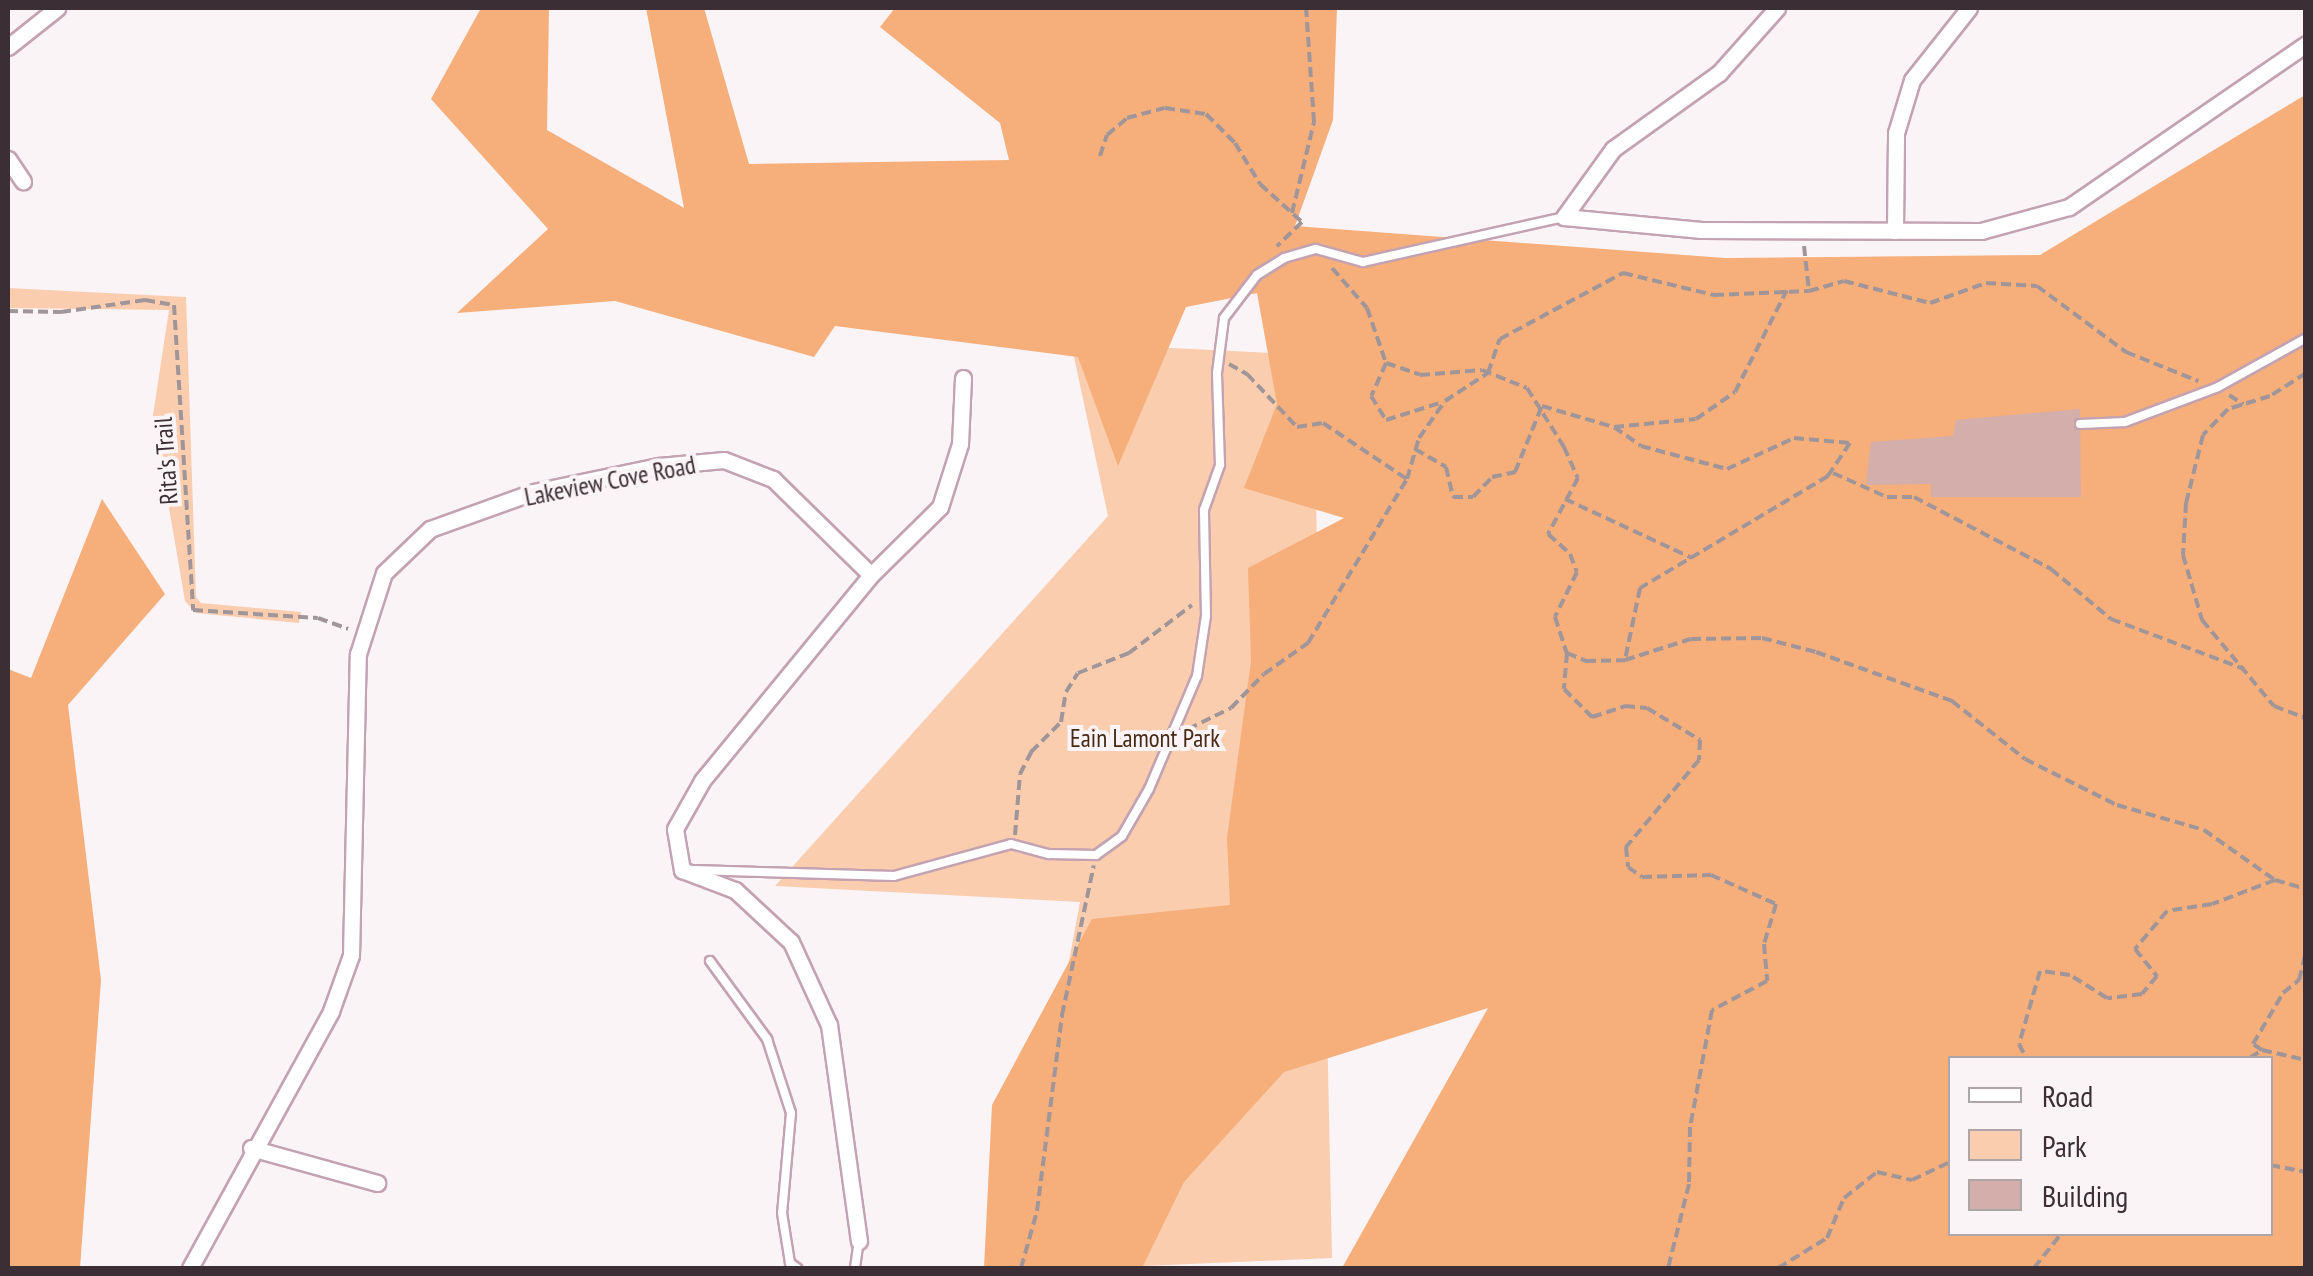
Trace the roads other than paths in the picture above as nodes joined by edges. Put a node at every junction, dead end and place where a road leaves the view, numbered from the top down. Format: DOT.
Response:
graph roads {
  1 [pos="57,8"];
  2 [pos="1777,8"];
  3 [pos="1969,8"];
  4 [pos="2306,44"];
  5 [pos="8,47"];
  6 [pos="8,159"];
  7 [pos="23,182"];
  8 [pos="1564,217"];
  9 [pos="1895,231"];
  10 [pos="2306,338"];
  11 [pos="963,378"];
  12 [pos="2080,424"];
  13 [pos="871,575"];
  14 [pos="682,870"];
  15 [pos="710,961"];
  16 [pos="251,1148"];
  17 [pos="377,1183"];
  18 [pos="860,1240"];
  19 [pos="190,1268"];
  20 [pos="797,1268"];
  21 [pos="855,1268"];
  1 -- 5 [label="street"];
  2 -- 8 [label="street"];
  3 -- 9 [label="street"];
  4 -- 9 [label="street"];
  6 -- 7 [label="street"];
  8 -- 9 [label="street"];
  8 -- 14 [label="lane"];
  10 -- 12 [label="lane"];
  11 -- 13 [label="street"];
  13 -- 14 [label="street"];
  13 -- 16 [label="street, Lakeview Cove Road"];
  14 -- 18 [label="street"];
  15 -- 20 [label="lane"];
  16 -- 17 [label="street"];
  16 -- 19 [label="street, Lakeview Cove Road"];
  18 -- 21 [label="lane"];
}
